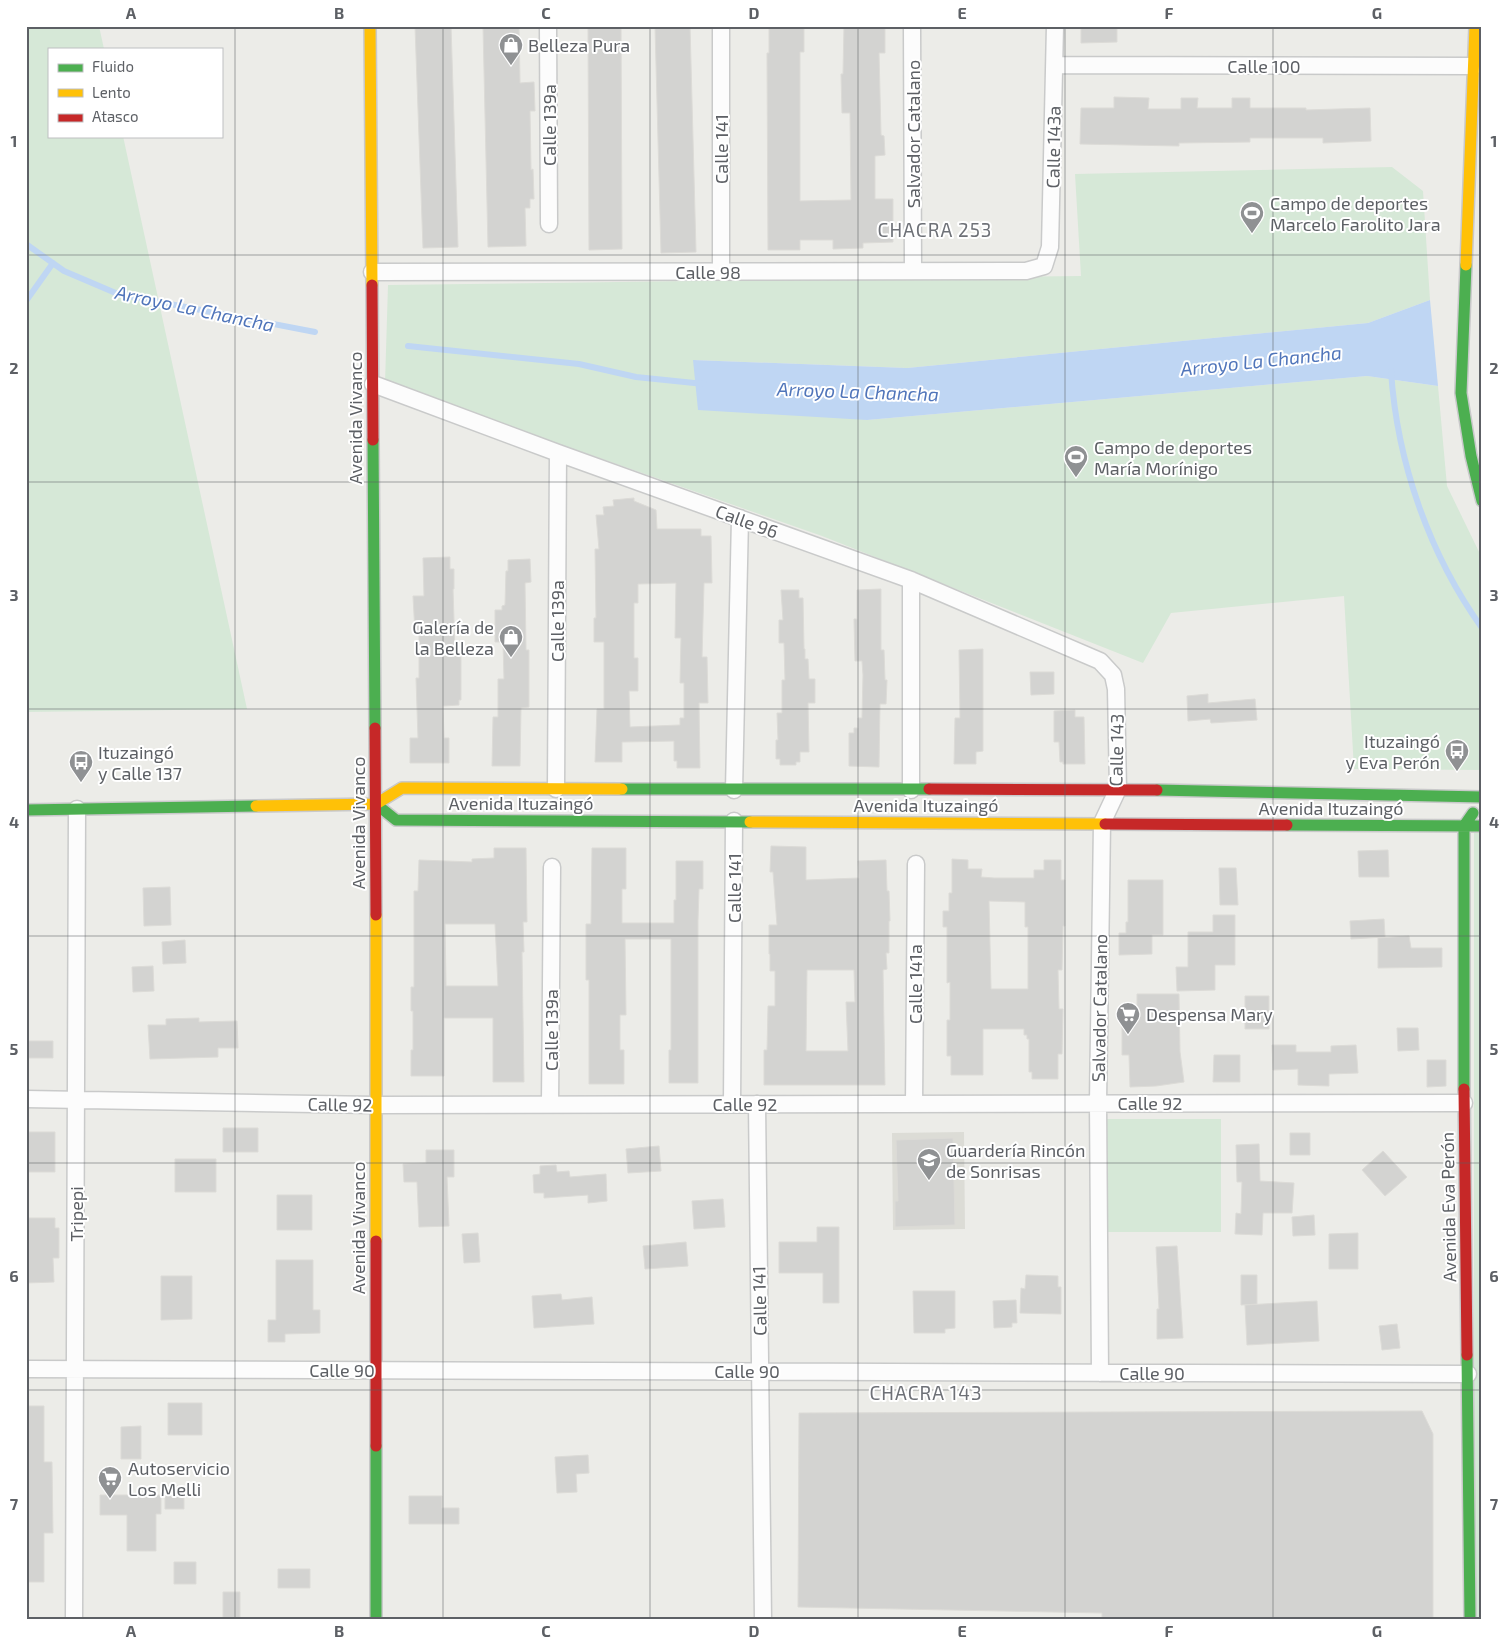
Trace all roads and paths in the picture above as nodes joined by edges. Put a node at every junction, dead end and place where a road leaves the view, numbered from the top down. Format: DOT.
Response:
graph roads {
  1 [pos="370,26"];
  2 [pos="548,26"];
  3 [pos="720,26"];
  4 [pos="912,26"];
  5 [pos="1054,26"];
  6 [pos="1475,26"];
  7 [pos="1055,65"];
  8 [pos="1474,66"];
  9 [pos="549,224"];
  10 [pos="1044,266"];
  11 [pos="721,271"];
  12 [pos="913,271"];
  13 [pos="372,272"];
  14 [pos="373,384"];
  15 [pos="558,454"];
  16 [pos="1482,501"];
  17 [pos="740,518"];
  18 [pos="911,580"];
  19 [pos="1113,675"];
  20 [pos="556,789"];
  21 [pos="1118,789"];
  22 [pos="734,790"];
  23 [pos="911,790"];
  24 [pos="1482,798"];
  25 [pos="376,804"];
  26 [pos="77,809"];
  27 [pos="26,810"];
  28 [pos="734,821"];
  29 [pos="1102,823"];
  30 [pos="1464,826"];
  31 [pos="1482,826"];
  32 [pos="916,864"];
  33 [pos="552,867"];
  34 [pos="26,1099"];
  35 [pos="76,1099"];
  36 [pos="1098,1103"];
  37 [pos="1464,1103"];
  38 [pos="375,1104"];
  39 [pos="550,1104"];
  40 [pos="732,1104"];
  41 [pos="757,1104"];
  42 [pos="914,1104"];
  43 [pos="26,1369"];
  44 [pos="75,1369"];
  45 [pos="376,1370"];
  46 [pos="760,1372"];
  47 [pos="1100,1372"];
  48 [pos="1468,1374"];
  49 [pos="74,1619"];
  50 [pos="376,1619"];
  51 [pos="764,1619"];
  52 [pos="1470,1619"];
  1 -- 13 [label="main road, Avenida Vivanco"];
  2 -- 9 [label="street, Calle 139a"];
  3 -- 11 [label="street, Calle 141"];
  4 -- 12 [label="street, Salvador Catalano"];
  5 -- 7 [label="street, Calle 143a"];
  6 -- 8 [label="main road"];
  7 -- 8 [label="street, Calle 100"];
  7 -- 10 [label="street, Calle 143a"];
  8 -- 16 [label="main road"];
  10 -- 12 [label="street, Calle 98"];
  11 -- 12 [label="street, Calle 98"];
  11 -- 13 [label="street, Calle 98"];
  13 -- 14 [label="main road, Avenida Vivanco"];
  14 -- 15 [label="street, Calle 96"];
  14 -- 25 [label="main road, Avenida Vivanco"];
  15 -- 17 [label="street, Calle 96"];
  15 -- 20 [label="street, Calle 139a"];
  17 -- 18 [label="street, Calle 96"];
  17 -- 22 [label="street"];
  18 -- 19 [label="street, Calle 96"];
  18 -- 23 [label="street"];
  19 -- 21 [label="street, Calle 143"];
  20 -- 22 [label="main road, Avenida Ituzaingó"];
  20 -- 25 [label="main road, Avenida Ituzaingó"];
  21 -- 23 [label="main road, Avenida Ituzaingó"];
  21 -- 24 [label="main road, Avenida Ituzaingó"];
  21 -- 29 [label="street, Calle 143"];
  22 -- 23 [label="main road, Avenida Ituzaingó"];
  24 -- 30 [label="main road"];
  25 -- 26 [label="main road"];
  25 -- 28 [label="main road, Avenida Ituzaingó"];
  25 -- 38 [label="main road, Avenida Vivanco"];
  26 -- 27 [label="main road"];
  26 -- 35 [label="street, Tripepi"];
  28 -- 29 [label="main road, Avenida Ituzaingó"];
  28 -- 40 [label="street, Calle 141"];
  29 -- 30 [label="main road, Avenida Ituzaingó"];
  29 -- 36 [label="street, Salvador Catalano"];
  30 -- 31 [label="main road, Avenida Ituzaingó"];
  30 -- 37 [label="main road, Avenida Eva Perón"];
  32 -- 42 [label="street, Calle 141a"];
  33 -- 39 [label="street, Calle 139a"];
  34 -- 35 [label="street, Calle 92"];
  35 -- 38 [label="street, Calle 92"];
  35 -- 44 [label="street, Tripepi"];
  36 -- 37 [label="street, Calle 92"];
  36 -- 42 [label="street, Calle 92"];
  36 -- 47 [label="street, Salvador Catalano"];
  37 -- 48 [label="main road, Avenida Eva Perón"];
  38 -- 39 [label="street, Calle 92"];
  38 -- 45 [label="main road, Avenida Vivanco"];
  39 -- 40 [label="street, Calle 92"];
  40 -- 41 [label="street, Calle 92"];
  41 -- 42 [label="street, Calle 92"];
  41 -- 46 [label="street, Calle 141"];
  43 -- 44 [label="street, Calle 90"];
  44 -- 45 [label="street, Calle 90"];
  44 -- 49 [label="street, Tripepi"];
  45 -- 46 [label="street, Calle 90"];
  45 -- 50 [label="main road, Avenida Vivanco"];
  46 -- 47 [label="street, Calle 90"];
  46 -- 51 [label="street, Calle 141"];
  47 -- 48 [label="street, Calle 90"];
  48 -- 52 [label="main road, Avenida Eva Perón"];
}
